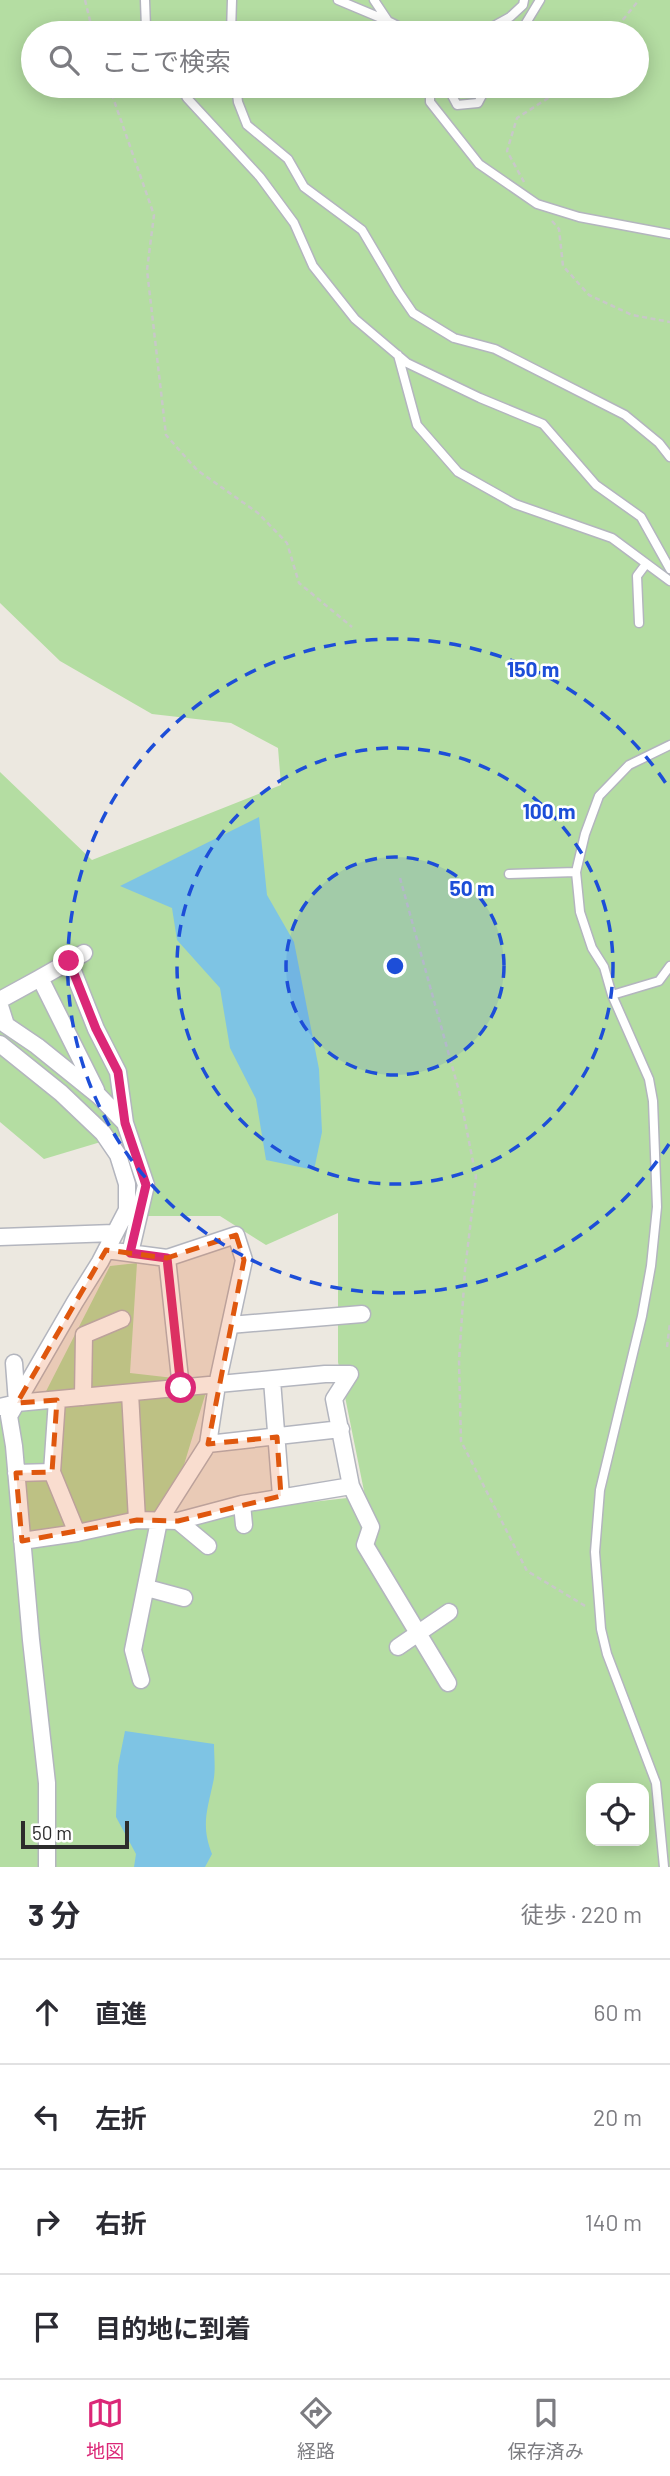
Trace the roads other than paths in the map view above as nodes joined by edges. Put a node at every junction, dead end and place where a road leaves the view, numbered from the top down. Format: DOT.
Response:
graph roads {
  1 [pos="145,0"];
  2 [pos="232,0"];
  3 [pos="338,0"];
  4 [pos="374,0"];
  5 [pos="524,0"];
  6 [pos="540,0"];
  7 [pos="146,21"];
  8 [pos="231,21"];
  9 [pos="388,21"];
  10 [pos="503,21"];
  11 [pos="527,21"];
  12 [pos="188,98"];
  13 [pos="238,98"];
  14 [pos="430,98"];
  15 [pos="453,98"];
  16 [pos="481,98"];
  17 [pos="670,234"];
  18 [pos="398,355"];
  19 [pos="670,457"];
  20 [pos="646,564"];
  21 [pos="670,569"];
  22 [pos="670,581"];
  23 [pos="639,623"];
  24 [pos="670,745"];
  25 [pos="576,872"];
  26 [pos="509,874"];
  27 [pos="84,953"];
  28 [pos="69,961"];
  29 [pos="670,965"];
  30 [pos="40,978"];
  31 [pos="612,995"];
  32 [pos="0,1000"];
  33 [pos="0,1006"];
  34 [pos="66,1033"];
  35 [pos="0,1044"];
  36 [pos="37,1046"];
  37 [pos="99,1096"];
  38 [pos="125,1123"];
  39 [pos="114,1233"];
  40 [pos="0,1237"];
  41 [pos="106,1250"];
  42 [pos="130,1253"];
  43 [pos="167,1258"];
  44 [pos="362,1314"];
  45 [pos="122,1319"];
  46 [pos="230,1325"];
  47 [pos="14,1363"];
  48 [pos="272,1380"];
  49 [pos="217,1385"];
  50 [pos="181,1388"];
  51 [pos="130,1393"];
  52 [pos="83,1397"];
  53 [pos="57,1400"];
  54 [pos="17,1403"];
  55 [pos="0,1408"];
  56 [pos="341,1430"];
  57 [pos="277,1437"];
  58 [pos="208,1444"];
  59 [pos="52,1472"];
  60 [pos="16,1474"];
  61 [pos="351,1486"];
  62 [pos="281,1496"];
  63 [pos="242,1504"];
  64 [pos="137,1520"];
  65 [pos="159,1521"];
  66 [pos="178,1521"];
  67 [pos="244,1525"];
  68 [pos="77,1533"];
  69 [pos="22,1541"];
  70 [pos="208,1546"];
  71 [pos="147,1588"];
  72 [pos="184,1598"];
  73 [pos="449,1612"];
  74 [pos="418,1635"];
  75 [pos="398,1647"];
  76 [pos="141,1680"];
  77 [pos="448,1684"];
  78 [pos="47,1867"];
  79 [pos="664,1867"];
  1 -- 7 [label="lane"];
  2 -- 8 [label="lane"];
  3 -- 9 [label="lane"];
  4 -- 9 [label="lane"];
  5 -- 10 [label="lane"];
  6 -- 11 [label="lane"];
  12 -- 18 [label="lane"];
  13 -- 19 [label="lane"];
  14 -- 17 [label="lane"];
  15 -- 16 [label="lane"];
  18 -- 20 [label="lane"];
  18 -- 21 [label="lane"];
  20 -- 22 [label="lane"];
  20 -- 23 [label="lane"];
  24 -- 25 [label="lane"];
  25 -- 26 [label="lane"];
  25 -- 31 [label="lane"];
  27 -- 28 [label="street"];
  28 -- 30 [label="street"];
  28 -- 38 [label="street"];
  29 -- 31 [label="lane"];
  30 -- 32 [label="street"];
  30 -- 34 [label="street"];
  31 -- 79 [label="lane"];
  33 -- 36 [label="street"];
  34 -- 36 [label="street"];
  34 -- 37 [label="street"];
  35 -- 39 [label="street"];
  36 -- 37 [label="street"];
  37 -- 38 [label="street"];
  38 -- 42 [label="street"];
  39 -- 40 [label="street"];
  39 -- 41 [label="street"];
  41 -- 42 [label="street"];
  41 -- 54 [label="street"];
  42 -- 43 [label="street"];
  43 -- 46 [label="street"];
  43 -- 50 [label="street"];
  44 -- 46 [label="street"];
  45 -- 52 [label="street"];
  46 -- 49 [label="street"];
  47 -- 54 [label="street"];
  48 -- 49 [label="street"];
  48 -- 56 [label="street"];
  48 -- 57 [label="street"];
  49 -- 50 [label="street"];
  49 -- 58 [label="street"];
  50 -- 51 [label="street"];
  51 -- 52 [label="street"];
  51 -- 64 [label="street"];
  52 -- 53 [label="street"];
  53 -- 54 [label="street"];
  53 -- 59 [label="street"];
  54 -- 55 [label="street"];
  54 -- 60 [label="street"];
  56 -- 57 [label="street"];
  56 -- 61 [label="street"];
  57 -- 58 [label="street"];
  57 -- 62 [label="street"];
  58 -- 65 [label="street"];
  59 -- 60 [label="street"];
  59 -- 68 [label="street"];
  60 -- 69 [label="street"];
  61 -- 62 [label="street"];
  61 -- 74 [label="street"];
  62 -- 63 [label="street"];
  63 -- 66 [label="street"];
  63 -- 67 [label="street"];
  64 -- 65 [label="street"];
  64 -- 68 [label="street"];
  65 -- 66 [label="street"];
  65 -- 71 [label="street"];
  66 -- 70 [label="street"];
  68 -- 69 [label="street"];
  69 -- 78 [label="street"];
  71 -- 72 [label="street"];
  71 -- 76 [label="street"];
  73 -- 74 [label="street"];
  74 -- 75 [label="street"];
  74 -- 77 [label="street"];
}
